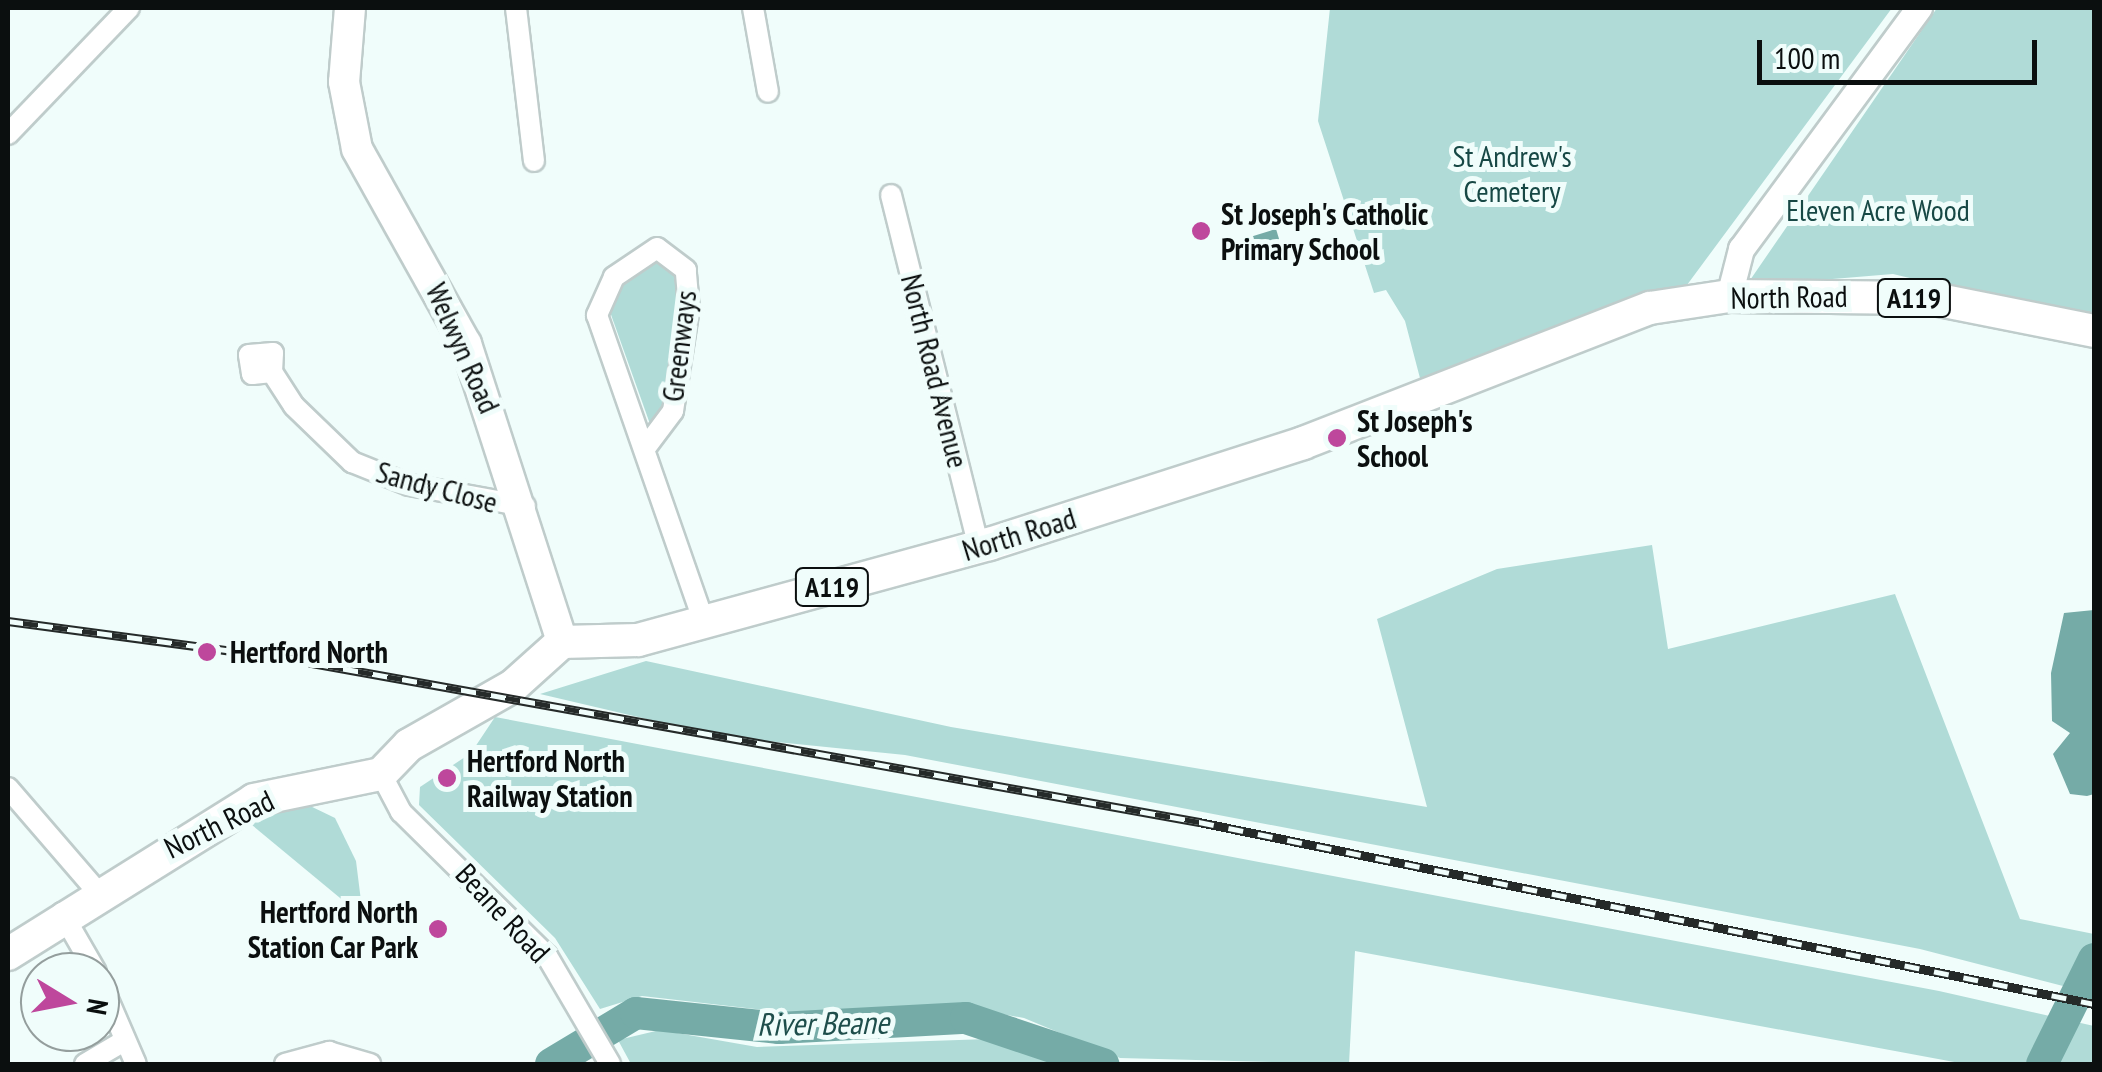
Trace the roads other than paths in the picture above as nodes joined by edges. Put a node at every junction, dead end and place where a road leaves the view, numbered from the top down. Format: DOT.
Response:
graph roads {
  1 [pos="129,8"];
  2 [pos="350,8"];
  3 [pos="516,8"];
  4 [pos="753,8"];
  5 [pos="1919,8"];
  6 [pos="768,92"];
  7 [pos="8,134"];
  8 [pos="534,160"];
  9 [pos="891,195"];
  10 [pos="1729,296"];
  11 [pos="2094,330"];
  12 [pos="272,372"];
  13 [pos="646,447"];
  14 [pos="525,506"];
  15 [pos="978,547"];
  16 [pos="704,623"];
  17 [pos="562,642"];
  18 [pos="381,774"];
  19 [pos="8,788"];
  20 [pos="97,890"];
  21 [pos="62,913"];
  22 [pos="84,952"];
  23 [pos="8,954"];
  24 [pos="120,1031"];
  25 [pos="124,1041"];
  26 [pos="85,1064"];
  27 [pos="136,1064"];
  28 [pos="285,1064"];
  29 [pos="370,1064"];
  30 [pos="610,1064"];
  1 -- 7 [label="street"];
  2 -- 14 [label="main road, Welwyn Road"];
  3 -- 8 [label="street"];
  4 -- 6 [label="street"];
  5 -- 10 [label="street"];
  9 -- 15 [label="street, North Road Avenue"];
  10 -- 11 [label="main road, North Road / A119"];
  10 -- 15 [label="main road, North Road / A119"];
  12 -- 14 [label="street, Sandy Close"];
  13 -- 13 [label="street, Greenways"];
  13 -- 16 [label="street, Greenways"];
  14 -- 17 [label="main road, Welwyn Road"];
  15 -- 16 [label="main road, North Road / A119"];
  16 -- 17 [label="main road, North Road / A119"];
  17 -- 18 [label="main road"];
  18 -- 20 [label="main road, North Road"];
  18 -- 30 [label="street, Beane Road"];
  19 -- 20 [label="street"];
  20 -- 21 [label="main road, North Road"];
  21 -- 22 [label="street"];
  21 -- 23 [label="main road, North Road"];
  24 -- 25 [label="street"];
  25 -- 26 [label="street"];
  25 -- 27 [label="street"];
  28 -- 29 [label="street"];
}
